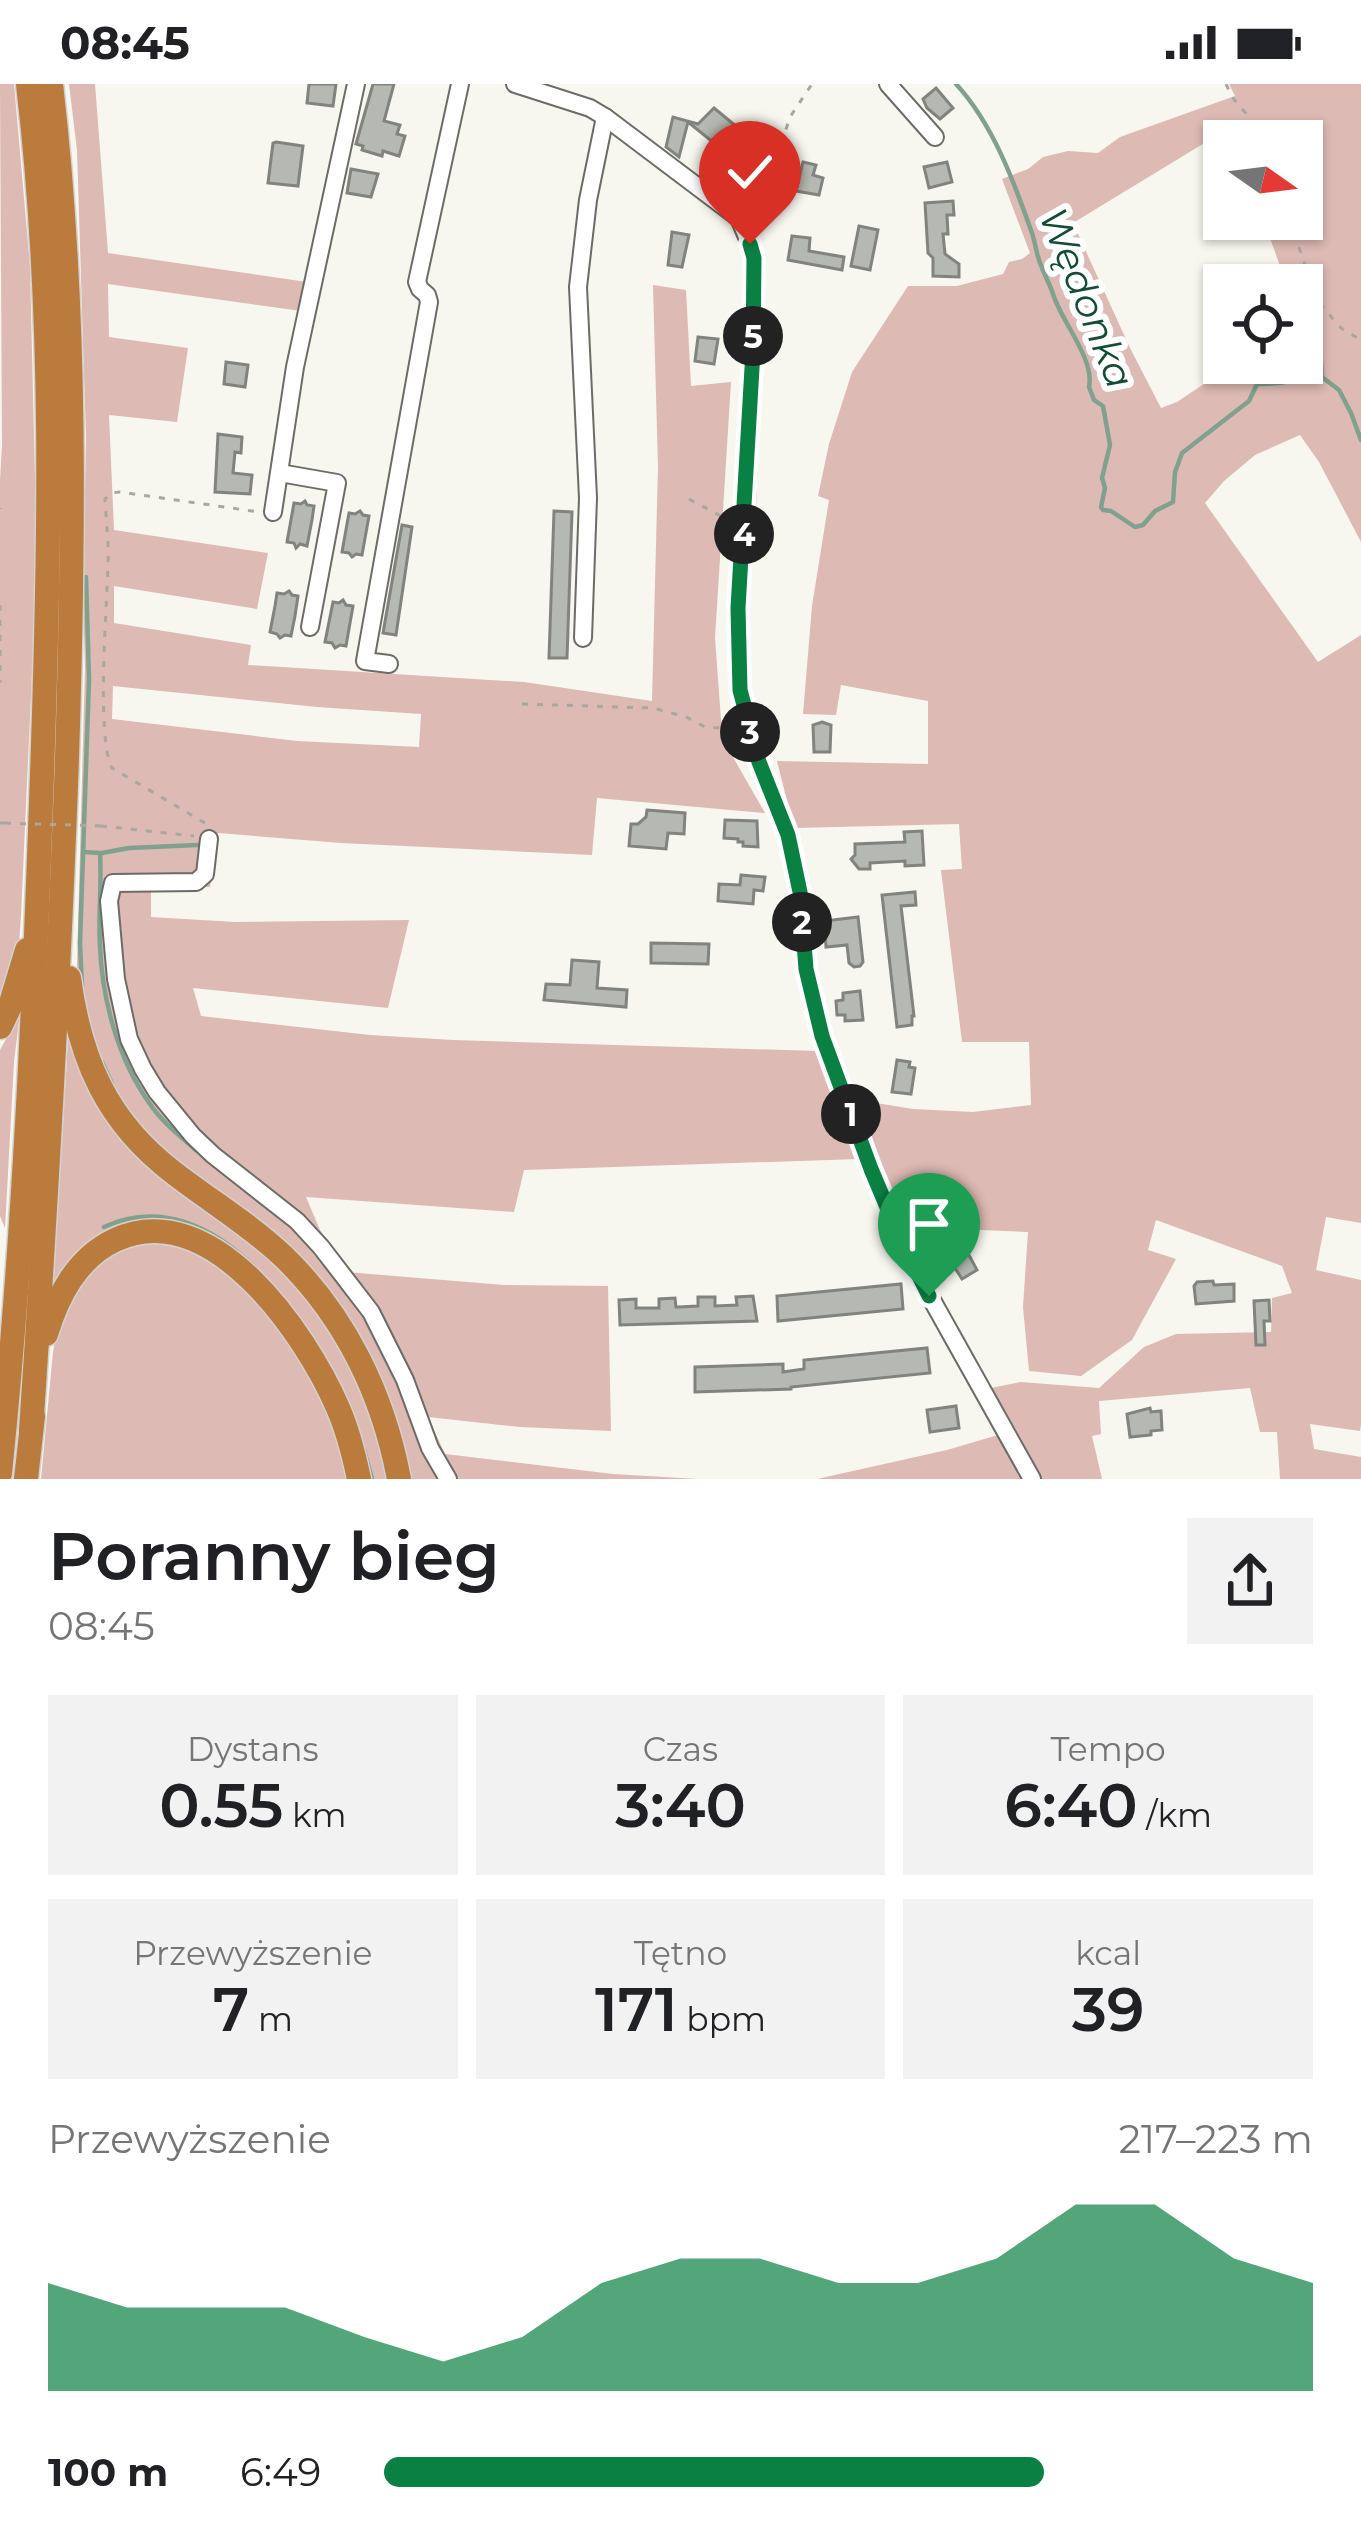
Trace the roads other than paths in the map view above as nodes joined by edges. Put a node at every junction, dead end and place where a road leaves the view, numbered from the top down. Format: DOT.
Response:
graph roads {
  1 [pos="28,84"];
  2 [pos="51,84"];
  3 [pos="356,84"];
  4 [pos="460,84"];
  5 [pos="515,84"];
  6 [pos="888,84"];
  7 [pos="605,117"];
  8 [pos="935,137"];
  9 [pos="280,473"];
  10 [pos="273,512"];
  11 [pos="310,627"];
  12 [pos="584,638"];
  13 [pos="389,664"];
  14 [pos="209,838"];
  15 [pos="50,912"];
  16 [pos="0,1027"];
  17 [pos="0,1256"];
  18 [pos="10,1375"];
  19 [pos="31,1431"];
  20 [pos="0,1473"];
  21 [pos="26,1479"];
  22 [pos="359,1479"];
  23 [pos="399,1479"];
  24 [pos="448,1479"];
  25 [pos="1032,1479"];
  1 -- 15 [label="highway"];
  2 -- 15 [label="highway"];
  3 -- 9 [label="street"];
  4 -- 13 [label="street"];
  5 -- 7 [label="street"];
  6 -- 8 [label="street"];
  7 -- 12 [label="street"];
  7 -- 25 [label="street"];
  9 -- 10 [label="street"];
  9 -- 11 [label="street"];
  14 -- 24 [label="street"];
  15 -- 16 [label="highway"];
  15 -- 18 [label="highway"];
  15 -- 19 [label="highway"];
  15 -- 23 [label="highway"];
  17 -- 18 [label="highway"];
  18 -- 20 [label="highway"];
  19 -- 21 [label="highway"];
  19 -- 22 [label="highway"];
}
